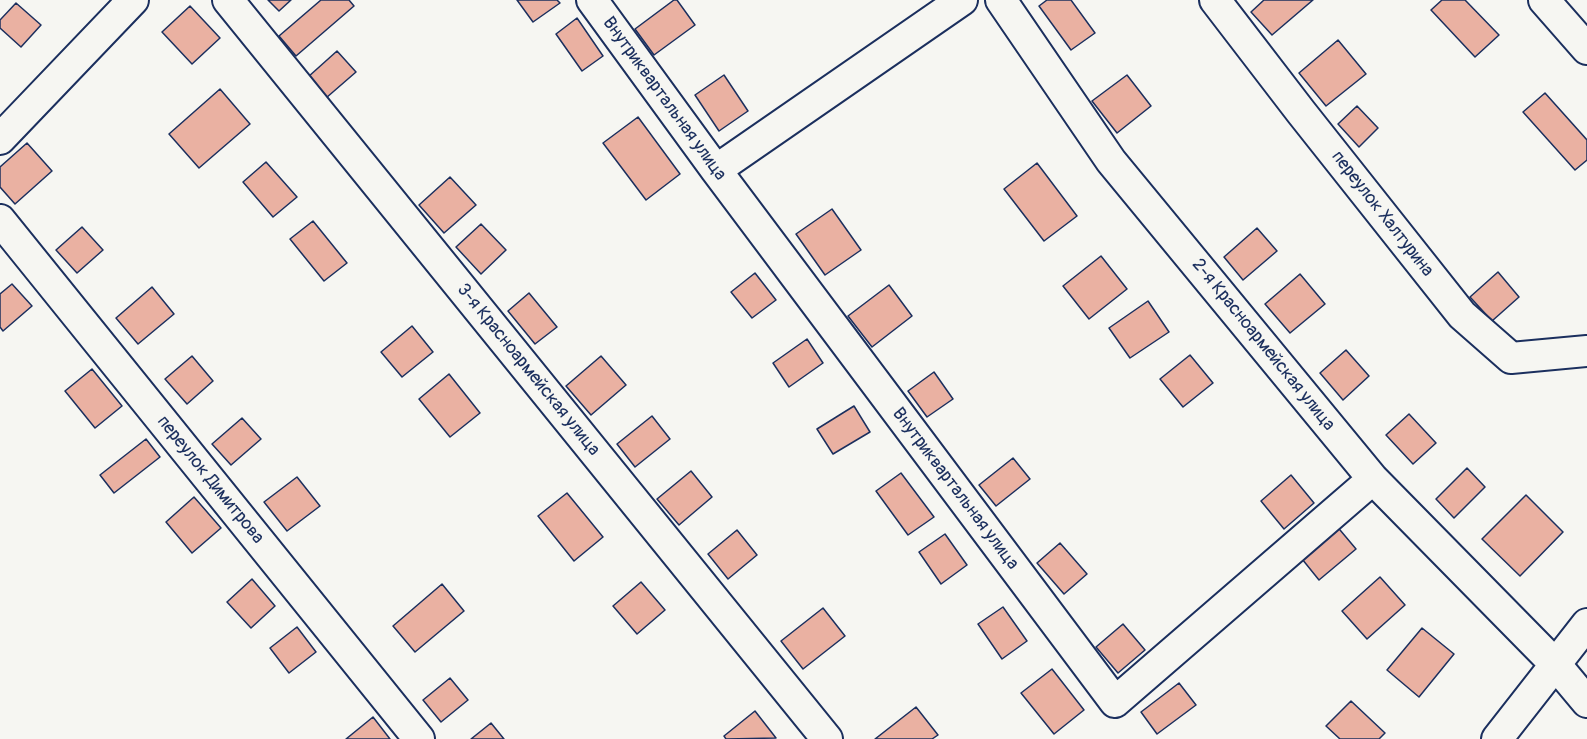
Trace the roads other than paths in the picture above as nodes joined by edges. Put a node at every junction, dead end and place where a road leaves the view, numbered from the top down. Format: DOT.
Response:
graph roads {
  1 [pos="134,0"];
  2 [pos="228,0"];
  3 [pos="592,0"];
  4 [pos="962,0"];
  5 [pos="1001,0"];
  6 [pos="1215,0"];
  7 [pos="1544,0"];
  8 [pos="1587,49"];
  9 [pos="0,139"];
  10 [pos="716,170"];
  11 [pos="0,220"];
  12 [pos="1587,351"];
  13 [pos="1373,479"];
  14 [pos="1587,624"];
  15 [pos="1556,665"];
  16 [pos="1587,702"];
  17 [pos="419,739"];
  18 [pos="827,739"];
  19 [pos="1497,739"];
  1 -- 9 [label="street"];
  2 -- 18 [label="street, 3-я Красноармейская улица"];
  3 -- 10 [label="street, Внутриквартальная улица"];
  4 -- 10 [label="street"];
  5 -- 13 [label="street, 2-я Красноармейская улица"];
  6 -- 12 [label="street, переулок Халтурина"];
  7 -- 8 [label="street"];
  10 -- 13 [label="street, Внутриквартальная улица"];
  11 -- 17 [label="street, переулок Димитрова"];
  13 -- 15 [label="street, 2-я Красноармейская улица"];
  14 -- 15 [label="street"];
  15 -- 16 [label="street, 2-я Красноармейская улица"];
  15 -- 19 [label="street"];
}
